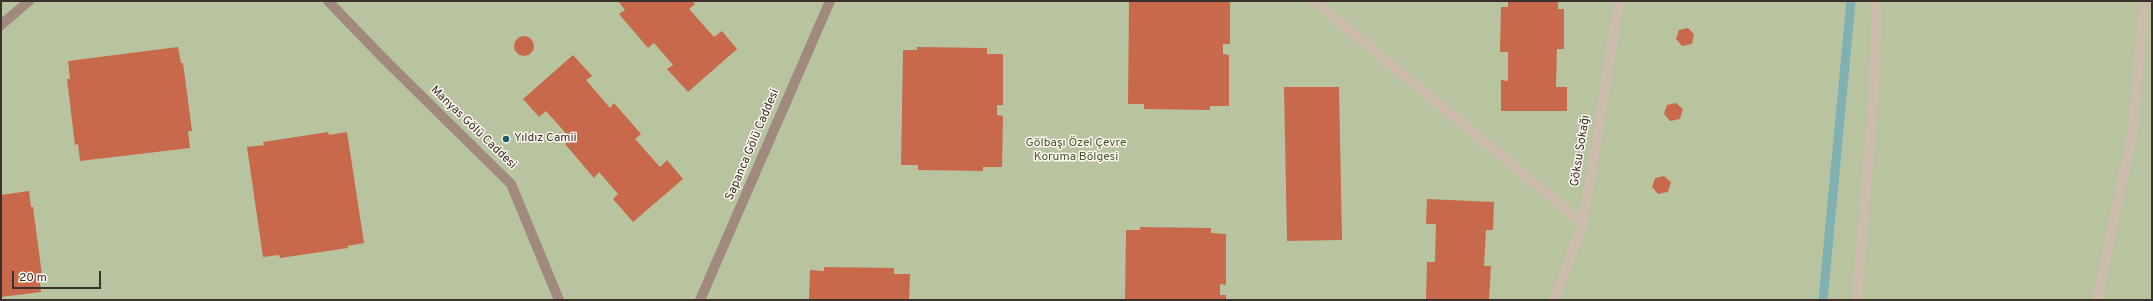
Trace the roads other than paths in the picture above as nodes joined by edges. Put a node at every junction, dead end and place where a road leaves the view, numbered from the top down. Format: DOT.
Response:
graph roads {
  1 [pos="29,1"];
  2 [pos="328,1"];
  3 [pos="830,1"];
  4 [pos="1314,1"];
  5 [pos="1619,1"];
  6 [pos="1877,1"];
  7 [pos="2144,1"];
  8 [pos="1,25"];
  9 [pos="1583,224"];
  10 [pos="559,300"];
  11 [pos="700,300"];
  12 [pos="1554,300"];
  13 [pos="1857,300"];
  14 [pos="2097,300"];
  1 -- 8 [label="street"];
  2 -- 10 [label="street, Manyas Gölü Caddesi"];
  3 -- 11 [label="street, Sapanca Gölü Caddesi"];
  4 -- 9 [label="street"];
  5 -- 9 [label="street, Göksu Sokağı"];
  6 -- 13 [label="street"];
  7 -- 14 [label="street"];
  9 -- 12 [label="street, Göksu Sokağı"];
}
